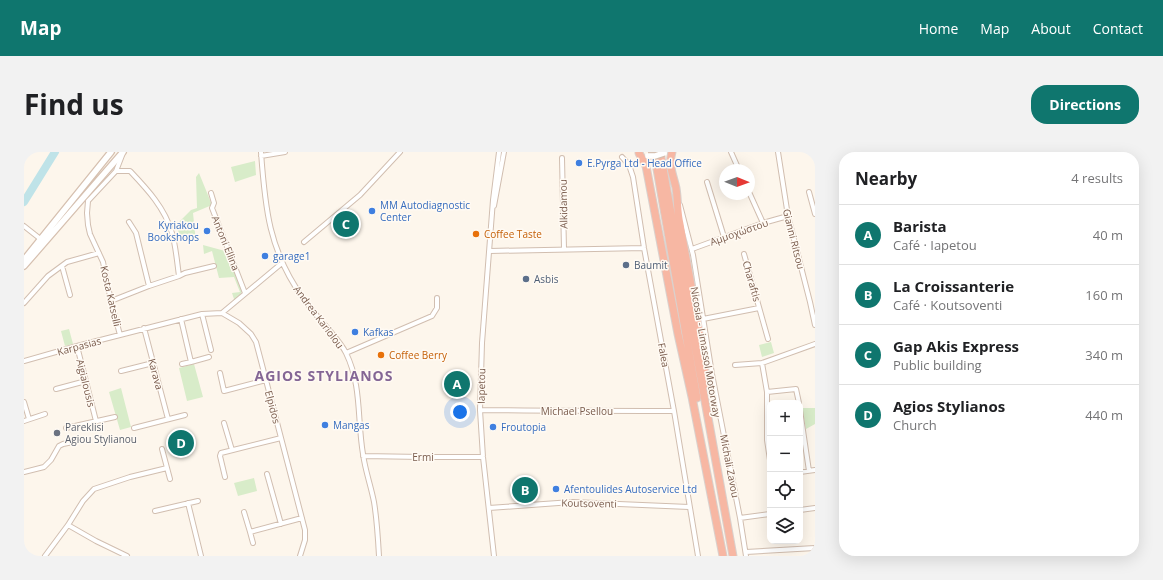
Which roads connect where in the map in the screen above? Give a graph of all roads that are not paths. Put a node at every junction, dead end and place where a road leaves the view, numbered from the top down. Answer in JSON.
{"nodes":[{"id":1,"x":111,"y":152,"type":"edge"},
{"id":2,"x":123,"y":152,"type":"edge"},
{"id":3,"x":285,"y":152,"type":"edge"},
{"id":4,"x":400,"y":152,"type":"edge"},
{"id":5,"x":499,"y":152,"type":"edge"},
{"id":6,"x":504,"y":152,"type":"edge"},
{"id":7,"x":639,"y":152,"type":"edge"},
{"id":8,"x":666,"y":152,"type":"edge"},
{"id":9,"x":731,"y":152,"type":"edge"},
{"id":10,"x":780,"y":153,"type":"edge"},
{"id":11,"x":261,"y":154,"type":"edge"},
{"id":12,"x":651,"y":154,"type":"edge"},
{"id":13,"x":622,"y":157,"type":"dead end"},
{"id":14,"x":562,"y":158,"type":"dead end"},
{"id":15,"x":736,"y":164,"type":"edge"},
{"id":16,"x":116,"y":171,"type":"junction"},
{"id":17,"x":707,"y":182,"type":"dead end"},
{"id":18,"x":676,"y":187,"type":"junction"},
{"id":19,"x":809,"y":192,"type":"dead end"},
{"id":20,"x":211,"y":193,"type":"dead end"},
{"id":21,"x":753,"y":200,"type":"edge"},
{"id":22,"x":815,"y":214,"type":"edge"},
{"id":23,"x":492,"y":216,"type":"junction"},
{"id":24,"x":788,"y":216,"type":"junction"},
{"id":25,"x":129,"y":222,"type":"dead end"},
{"id":26,"x":763,"y":223,"type":"junction"},
{"id":27,"x":24,"y":226,"type":"edge"},
{"id":28,"x":724,"y":237,"type":"junction"},
{"id":29,"x":43,"y":241,"type":"junction"},
{"id":30,"x":304,"y":242,"type":"dead end"},
{"id":31,"x":644,"y":248,"type":"junction"},
{"id":32,"x":564,"y":249,"type":"junction"},
{"id":33,"x":692,"y":249,"type":"junction"},
{"id":34,"x":490,"y":251,"type":"junction"},
{"id":35,"x":99,"y":254,"type":"junction"},
{"id":36,"x":744,"y":254,"type":"dead end"},
{"id":37,"x":24,"y":260,"type":"edge"},
{"id":38,"x":282,"y":263,"type":"junction"},
{"id":39,"x":24,"y":266,"type":"edge"},
{"id":40,"x":62,"y":266,"type":"junction"},
{"id":41,"x":214,"y":266,"type":"dead end"},
{"id":42,"x":180,"y":276,"type":"junction"},
{"id":43,"x":149,"y":286,"type":"junction"},
{"id":44,"x":245,"y":293,"type":"junction"},
{"id":45,"x":70,"y":295,"type":"dead end"},
{"id":46,"x":437,"y":298,"type":"dead end"},
{"id":47,"x":815,"y":300,"type":"edge"},
{"id":48,"x":111,"y":301,"type":"junction"},
{"id":49,"x":810,"y":302,"type":"junction"},
{"id":50,"x":24,"y":303,"type":"edge"},
{"id":51,"x":759,"y":308,"type":"junction"},
{"id":52,"x":222,"y":313,"type":"junction"},
{"id":53,"x":202,"y":314,"type":"junction"},
{"id":54,"x":181,"y":319,"type":"junction"},
{"id":55,"x":703,"y":319,"type":"junction"},
{"id":56,"x":815,"y":325,"type":"edge"},
{"id":57,"x":144,"y":328,"type":"junction"},
{"id":58,"x":120,"y":335,"type":"junction"},
{"id":59,"x":768,"y":339,"type":"dead end"},
{"id":60,"x":815,"y":344,"type":"edge"},
{"id":61,"x":76,"y":346,"type":"junction"},
{"id":62,"x":211,"y":350,"type":"dead end"},
{"id":63,"x":346,"y":353,"type":"junction"},
{"id":64,"x":209,"y":357,"type":"dead end"},
{"id":65,"x":24,"y":361,"type":"edge"},
{"id":66,"x":191,"y":362,"type":"junction"},
{"id":67,"x":153,"y":363,"type":"junction"},
{"id":68,"x":762,"y":363,"type":"junction"},
{"id":69,"x":182,"y":364,"type":"dead end"},
{"id":70,"x":735,"y":365,"type":"dead end"},
{"id":71,"x":120,"y":371,"type":"dead end"},
{"id":72,"x":220,"y":373,"type":"dead end"},
{"id":73,"x":266,"y":380,"type":"junction"},
{"id":74,"x":86,"y":381,"type":"junction"},
{"id":75,"x":56,"y":389,"type":"dead end"},
{"id":76,"x":767,"y":392,"type":"junction"},
{"id":77,"x":798,"y":400,"type":"edge"},
{"id":78,"x":24,"y":402,"type":"edge"},
{"id":79,"x":480,"y":410,"type":"junction"},
{"id":80,"x":674,"y":411,"type":"junction"},
{"id":81,"x":45,"y":414,"type":"dead end"},
{"id":82,"x":185,"y":415,"type":"dead end"},
{"id":83,"x":115,"y":417,"type":"dead end"},
{"id":84,"x":168,"y":419,"type":"junction"},
{"id":85,"x":26,"y":420,"type":"edge"},
{"id":86,"x":96,"y":421,"type":"junction"},
{"id":87,"x":224,"y":423,"type":"dead end"},
{"id":88,"x":66,"y":428,"type":"dead end"},
{"id":89,"x":134,"y":428,"type":"dead end"},
{"id":90,"x":803,"y":430,"type":"edge"},
{"id":91,"x":767,"y":436,"type":"edge"},
{"id":92,"x":712,"y":437,"type":"junction"},
{"id":93,"x":281,"y":438,"type":"junction"},
{"id":94,"x":73,"y":442,"type":"dead end"},
{"id":95,"x":162,"y":449,"type":"dead end"},
{"id":96,"x":232,"y":450,"type":"junction"},
{"id":97,"x":363,"y":456,"type":"junction"},
{"id":98,"x":483,"y":457,"type":"junction"},
{"id":99,"x":167,"y":468,"type":"junction"},
{"id":100,"x":815,"y":470,"type":"edge"},
{"id":101,"x":809,"y":471,"type":"junction"},
{"id":102,"x":24,"y":472,"type":"edge"},
{"id":103,"x":803,"y":472,"type":"edge"},
{"id":104,"x":267,"y":474,"type":"dead end"},
{"id":105,"x":225,"y":477,"type":"dead end"},
{"id":106,"x":170,"y":479,"type":"dead end"},
{"id":107,"x":198,"y":501,"type":"dead end"},
{"id":108,"x":188,"y":503,"type":"junction"},
{"id":109,"x":689,"y":507,"type":"junction"},
{"id":110,"x":489,"y":508,"type":"junction"},
{"id":111,"x":815,"y":508,"type":"edge"},
{"id":112,"x":803,"y":510,"type":"edge"},
{"id":113,"x":155,"y":511,"type":"dead end"},
{"id":114,"x":244,"y":512,"type":"dead end"},
{"id":115,"x":767,"y":514,"type":"edge"},
{"id":116,"x":302,"y":518,"type":"junction"},
{"id":117,"x":740,"y":518,"type":"junction"},
{"id":118,"x":281,"y":524,"type":"junction"},
{"id":119,"x":68,"y":525,"type":"junction"},
{"id":120,"x":250,"y":532,"type":"junction"},
{"id":121,"x":253,"y":544,"type":"dead end"},
{"id":122,"x":815,"y":548,"type":"edge"},
{"id":123,"x":746,"y":554,"type":"edge"},
{"id":124,"x":45,"y":556,"type":"edge"},
{"id":125,"x":126,"y":556,"type":"edge"},
{"id":126,"x":202,"y":556,"type":"edge"},
{"id":127,"x":300,"y":556,"type":"edge"},
{"id":128,"x":379,"y":556,"type":"edge"},
{"id":129,"x":494,"y":556,"type":"edge"},
{"id":130,"x":698,"y":556,"type":"edge"},
{"id":131,"x":724,"y":556,"type":"edge"},
{"id":132,"x":733,"y":556,"type":"edge"}],
"edges":[{"from":1,"to":29,"type":"main road"},
{"from":2,"to":16,"type":"street","name":"Kosta Katselli"},
{"from":2,"to":29,"type":"main road"},
{"from":3,"to":11,"type":"street"},
{"from":4,"to":30,"type":"street"},
{"from":5,"to":23,"type":"street","name":"Iapetou"},
{"from":6,"to":23,"type":"street","name":"Iapetou"},
{"from":7,"to":12,"type":"main road"},
{"from":7,"to":131,"type":"highway"},
{"from":8,"to":12,"type":"main road","bridge":true},
{"from":8,"to":18,"type":"highway"},
{"from":8,"to":92,"type":"highway","name":"Nicosia - Limassol Motorway"},
{"from":9,"to":15,"type":"street"},
{"from":10,"to":24,"type":"street","name":"Gianni Ritsou"},
{"from":11,"to":38,"type":"street","name":"Andrea Kariolou"},
{"from":12,"to":131,"type":"highway","name":"Nicosia - Limassol Motorway"},
{"from":13,"to":31,"type":"street","name":"Falea"},
{"from":14,"to":32,"type":"street","name":"Alkidamou"},
{"from":16,"to":35,"type":"street","name":"Kosta Katselli"},
{"from":16,"to":42,"type":"street"},
{"from":17,"to":28,"type":"street"},
{"from":18,"to":33,"type":"street","name":"Michali Zavou"},
{"from":18,"to":92,"type":"highway"},
{"from":19,"to":22,"type":"street"},
{"from":20,"to":44,"type":"street","name":"Antoni Ellina"},
{"from":21,"to":26,"type":"street"},
{"from":23,"to":34,"type":"street","name":"Iapetou"},
{"from":24,"to":26,"type":"street","name":"Αμμοχώστου"},
{"from":24,"to":49,"type":"street","name":"Gianni Ritsou"},
{"from":25,"to":43,"type":"street"},
{"from":26,"to":28,"type":"street","name":"Αμμοχώστου"},
{"from":27,"to":29,"type":"street"},
{"from":28,"to":33,"type":"street","name":"Αμμοχώστου"},
{"from":29,"to":37,"type":"main road"},
{"from":29,"to":39,"type":"main road"},
{"from":31,"to":32,"type":"street"},
{"from":31,"to":80,"type":"street","name":"Falea"},
{"from":32,"to":34,"type":"street"},
{"from":33,"to":55,"type":"street","name":"Michali Zavou"},
{"from":34,"to":79,"type":"street","name":"Iapetou"},
{"from":35,"to":40,"type":"street"},
{"from":35,"to":48,"type":"street","name":"Kosta Katselli"},
{"from":36,"to":51,"type":"street","name":"Charaftis"},
{"from":38,"to":44,"type":"street"},
{"from":38,"to":63,"type":"street","name":"Andrea Kariolou"},
{"from":40,"to":45,"type":"street"},
{"from":40,"to":50,"type":"street"},
{"from":41,"to":42,"type":"street"},
{"from":42,"to":43,"type":"street"},
{"from":43,"to":48,"type":"street"},
{"from":44,"to":52,"type":"street"},
{"from":46,"to":63,"type":"street"},
{"from":47,"to":49,"type":"street"},
{"from":48,"to":58,"type":"street","name":"Kosta Katselli"},
{"from":49,"to":56,"type":"street","name":"Gianni Ritsou"},
{"from":51,"to":55,"type":"street","name":"Charaftis"},
{"from":51,"to":59,"type":"street","name":"Charaftis"},
{"from":52,"to":53,"type":"street"},
{"from":52,"to":73,"type":"street","name":"Elpidos"},
{"from":53,"to":54,"type":"street"},
{"from":53,"to":62,"type":"street"},
{"from":54,"to":57,"type":"street","name":"Karpasias"},
{"from":54,"to":66,"type":"street"},
{"from":55,"to":117,"type":"street","name":"Michali Zavou"},
{"from":57,"to":58,"type":"street","name":"Karpasias"},
{"from":57,"to":67,"type":"street","name":"Karava"},
{"from":58,"to":61,"type":"street","name":"Karpasias"},
{"from":60,"to":68,"type":"street"},
{"from":61,"to":65,"type":"street","name":"Karpasias"},
{"from":61,"to":74,"type":"street","name":"Aigialousis"},
{"from":63,"to":97,"type":"street","name":"Andrea Kariolou"},
{"from":64,"to":66,"type":"street"},
{"from":66,"to":69,"type":"street"},
{"from":67,"to":71,"type":"street"},
{"from":67,"to":84,"type":"street","name":"Karava"},
{"from":68,"to":70,"type":"street"},
{"from":68,"to":76,"type":"street"},
{"from":72,"to":73,"type":"street"},
{"from":73,"to":93,"type":"street","name":"Elpidos"},
{"from":74,"to":75,"type":"street"},
{"from":74,"to":86,"type":"street","name":"Aigialousis"},
{"from":76,"to":77,"type":"street"},
{"from":76,"to":91,"type":"street"},
{"from":78,"to":85,"type":"street"},
{"from":79,"to":80,"type":"street","name":"Michael Psellou"},
{"from":79,"to":98,"type":"street","name":"Iapetou"},
{"from":80,"to":109,"type":"street","name":"Falea"},
{"from":81,"to":85,"type":"street"},
{"from":82,"to":84,"type":"street"},
{"from":83,"to":86,"type":"street"},
{"from":84,"to":89,"type":"street"},
{"from":86,"to":88,"type":"street"},
{"from":87,"to":96,"type":"street"},
{"from":90,"to":101,"type":"street"},
{"from":92,"to":132,"type":"highway","name":"Nicosia - Limassol Motorway"},
{"from":93,"to":96,"type":"street"},
{"from":93,"to":116,"type":"street","name":"Elpidos"},
{"from":94,"to":102,"type":"street"},
{"from":95,"to":99,"type":"street"},
{"from":96,"to":105,"type":"street"},
{"from":97,"to":98,"type":"street","name":"Ermi"},
{"from":97,"to":128,"type":"street","name":"Andrea Kariolou"},
{"from":98,"to":110,"type":"street","name":"Iapetou"},
{"from":99,"to":106,"type":"street"},
{"from":99,"to":119,"type":"street"},
{"from":100,"to":101,"type":"street"},
{"from":101,"to":103,"type":"street"},
{"from":104,"to":118,"type":"street"},
{"from":107,"to":108,"type":"street"},
{"from":108,"to":113,"type":"street"},
{"from":108,"to":126,"type":"street"},
{"from":109,"to":110,"type":"street","name":"Koutsoventi"},
{"from":109,"to":130,"type":"street","name":"Falea"},
{"from":110,"to":129,"type":"street","name":"Iapetou"},
{"from":111,"to":112,"type":"street"},
{"from":114,"to":120,"type":"street"},
{"from":115,"to":117,"type":"street"},
{"from":116,"to":118,"type":"street"},
{"from":116,"to":127,"type":"street","name":"Elpidos"},
{"from":117,"to":123,"type":"street","name":"Michali Zavou"},
{"from":118,"to":120,"type":"street"},
{"from":119,"to":124,"type":"street"},
{"from":119,"to":125,"type":"street"},
{"from":120,"to":121,"type":"street"},
{"from":122,"to":123,"type":"street"}]}
